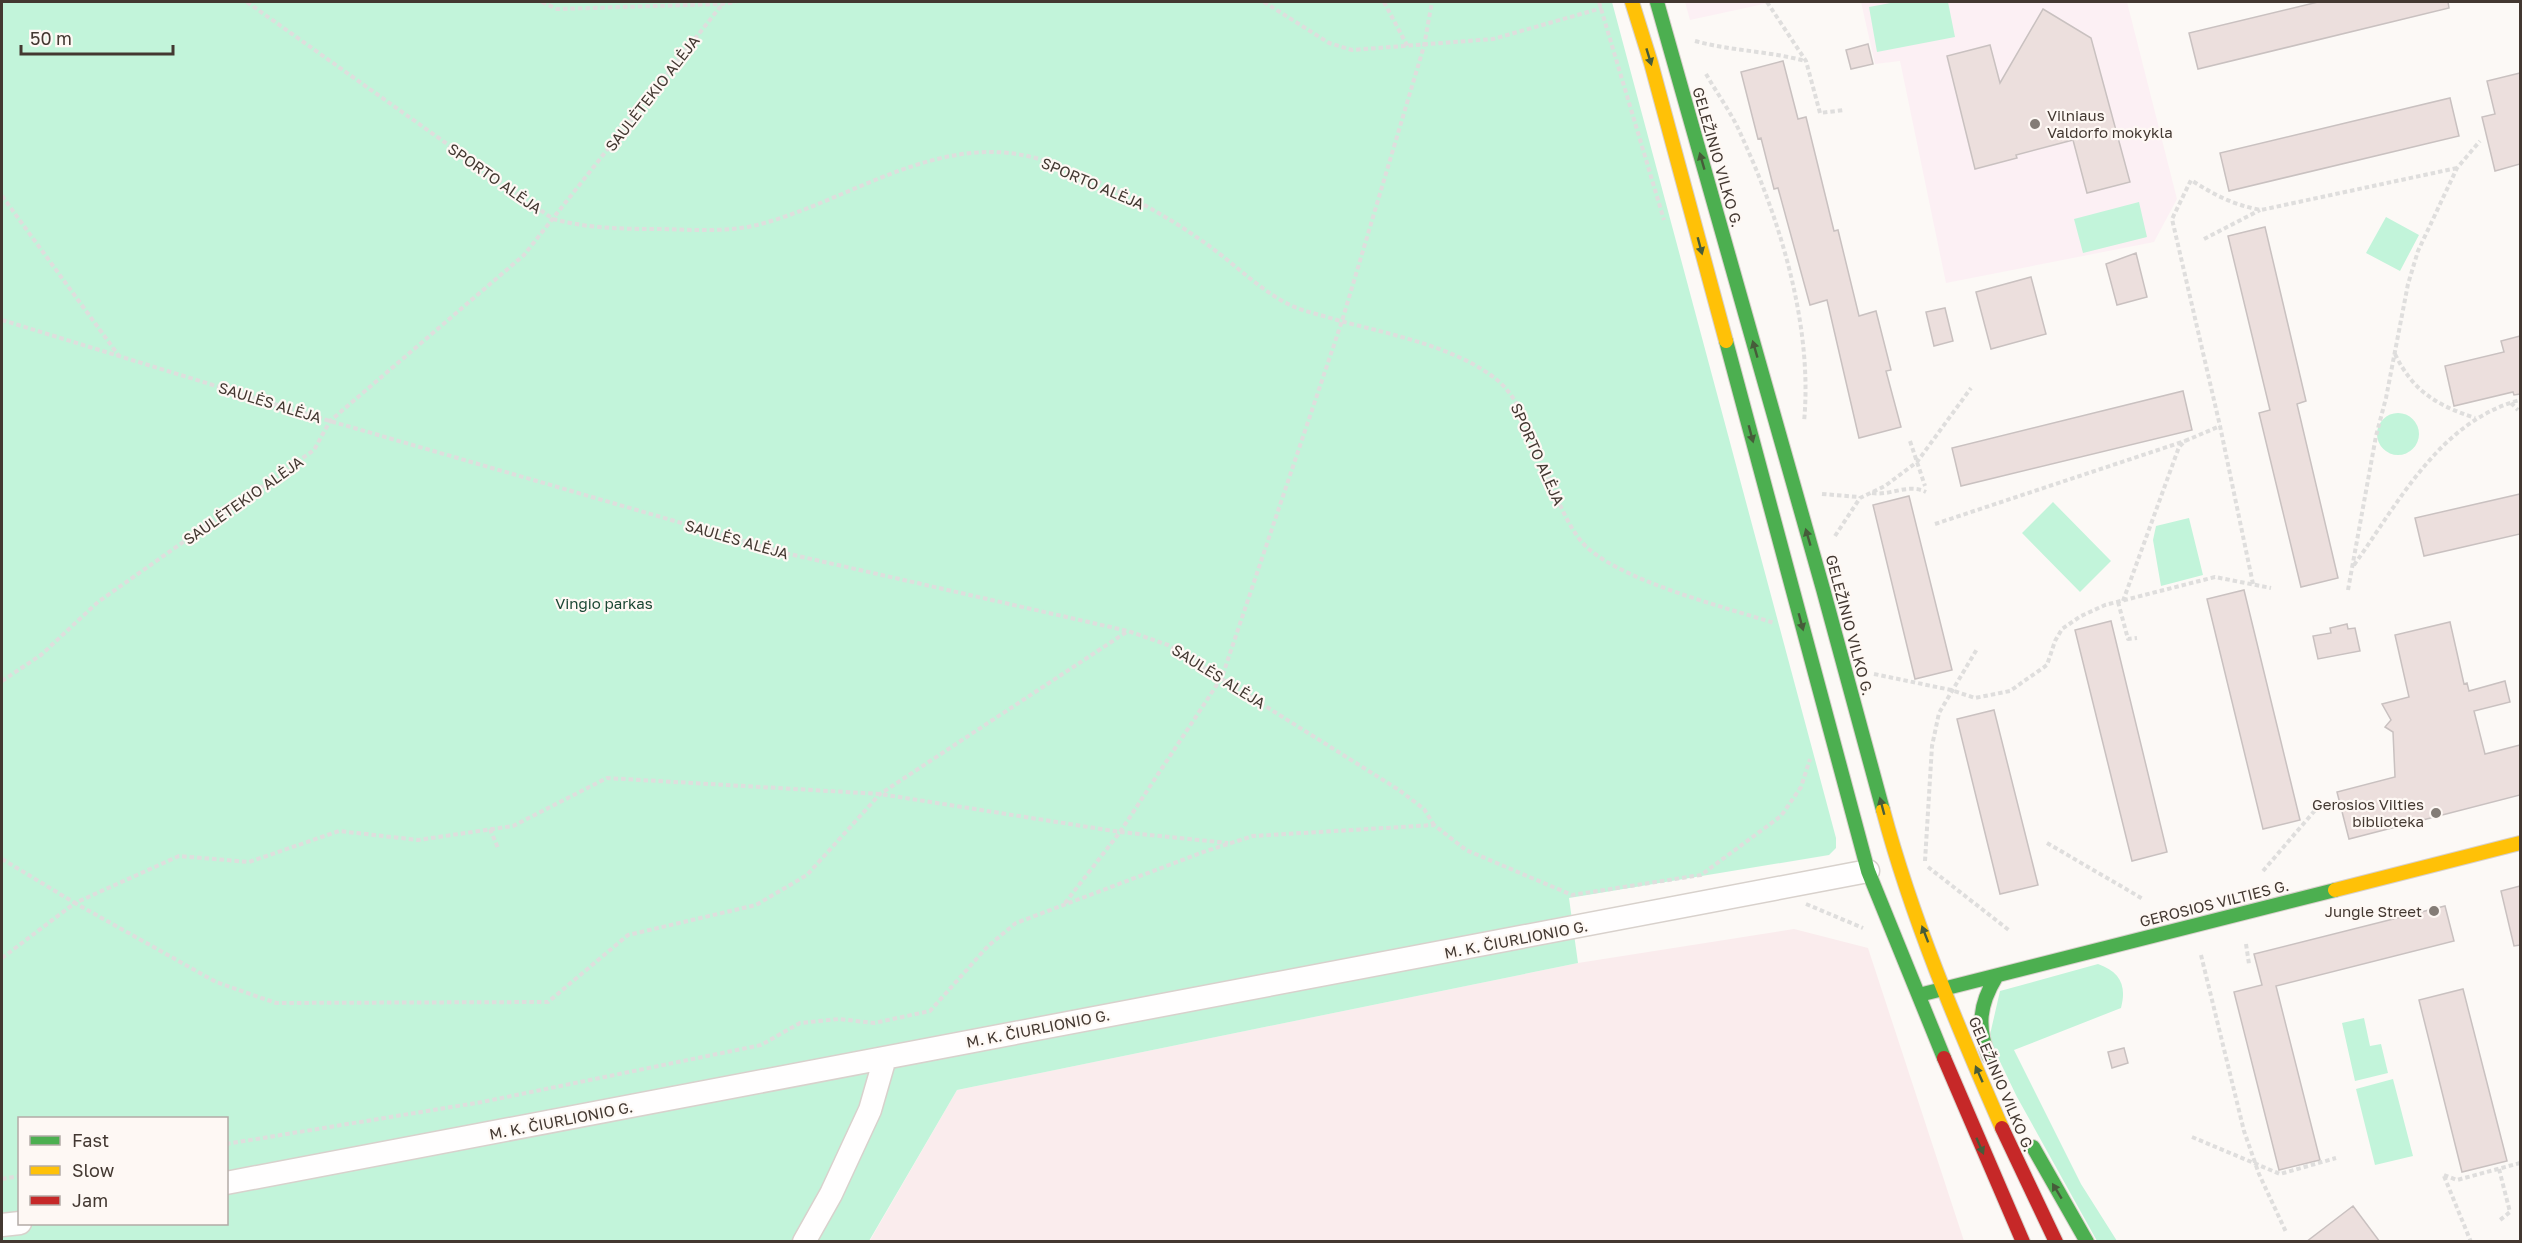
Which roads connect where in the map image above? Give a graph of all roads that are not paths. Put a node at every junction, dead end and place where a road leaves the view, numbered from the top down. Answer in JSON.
{"nodes":[{"id":1,"x":1632,"y":2,"type":"edge"},
{"id":2,"x":1657,"y":2,"type":"edge"},
{"id":3,"x":2520,"y":843,"type":"edge"},
{"id":4,"x":1859,"y":873,"type":"junction"},
{"id":5,"x":1996,"y":977,"type":"junction"},
{"id":6,"x":1946,"y":989,"type":"junction"},
{"id":7,"x":1917,"y":996,"type":"junction"},
{"id":8,"x":885,"y":1058,"type":"junction"},
{"id":9,"x":2028,"y":1137,"type":"dead end"},
{"id":10,"x":2021,"y":1170,"type":"junction"},
{"id":11,"x":228,"y":1183,"type":"edge"},
{"id":12,"x":18,"y":1223,"type":"edge"},
{"id":13,"x":2,"y":1225,"type":"edge"},
{"id":14,"x":804,"y":1242,"type":"edge"},
{"id":15,"x":2023,"y":1242,"type":"edge"},
{"id":16,"x":2056,"y":1242,"type":"edge"},
{"id":17,"x":2087,"y":1242,"type":"edge"}],
"edges":[{"from":1,"to":4,"type":"main road","one_way":true},
{"from":6,"to":2,"type":"main road","name":"GELEŽINIO VILKO G.","one_way":true},
{"from":3,"to":5,"type":"main road","name":"GEROSIOS VILTIES G."},
{"from":4,"to":7,"type":"main road"},
{"from":4,"to":8,"type":"street","name":"M. K. ČIURLIONIO G."},
{"from":5,"to":6,"type":"main road","name":"GEROSIOS VILTIES G."},
{"from":5,"to":10,"type":"main road"},
{"from":6,"to":7,"type":"main road","name":"GEROSIOS VILTIES G."},
{"from":10,"to":6,"type":"main road","name":"GELEŽINIO VILKO G.","one_way":true},
{"from":7,"to":15,"type":"main road","one_way":true},
{"from":8,"to":11,"type":"street","name":"M. K. ČIURLIONIO G."},
{"from":8,"to":14,"type":"street"},
{"from":17,"to":9,"type":"main road","one_way":true},
{"from":10,"to":16,"type":"main road","name":"GELEŽINIO VILKO G."},
{"from":12,"to":13,"type":"street"}]}
